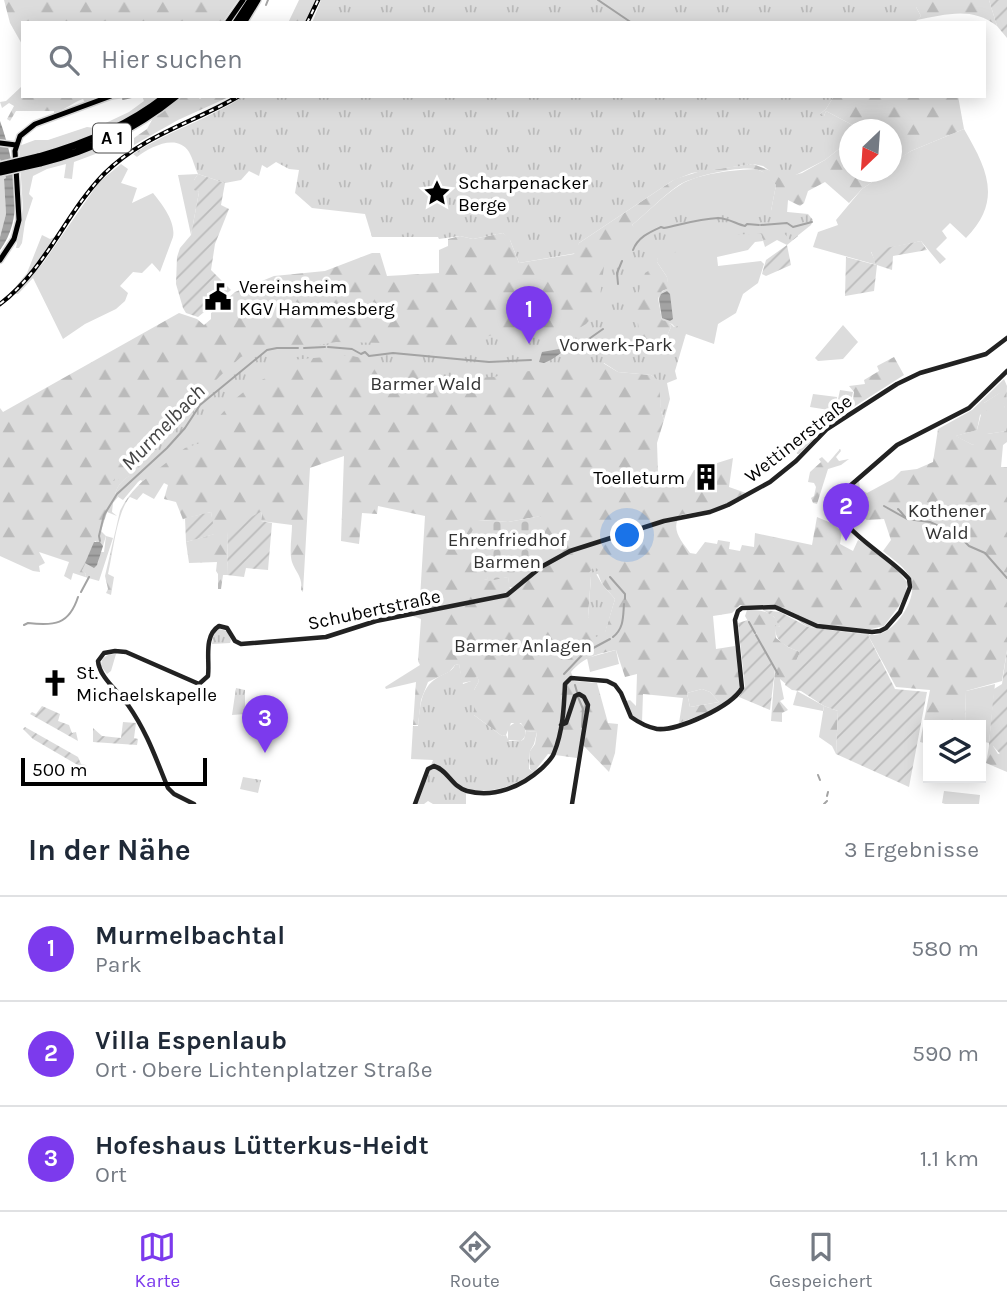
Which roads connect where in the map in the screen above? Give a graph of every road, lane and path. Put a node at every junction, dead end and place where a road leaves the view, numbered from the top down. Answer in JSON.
{"nodes":[{"id":1,"x":243,"y":0,"type":"edge"},
{"id":2,"x":251,"y":0,"type":"edge"},
{"id":3,"x":257,"y":0,"type":"edge"},
{"id":4,"x":228,"y":21,"type":"edge"},
{"id":5,"x":237,"y":21,"type":"edge"},
{"id":6,"x":244,"y":21,"type":"edge"},
{"id":7,"x":106,"y":98,"type":"edge"},
{"id":8,"x":163,"y":98,"type":"edge"},
{"id":9,"x":173,"y":98,"type":"edge"},
{"id":10,"x":0,"y":144,"type":"edge"},
{"id":11,"x":16,"y":145,"type":"junction"},
{"id":12,"x":39,"y":160,"type":"junction"},
{"id":13,"x":0,"y":166,"type":"edge"},
{"id":14,"x":0,"y":172,"type":"edge"},
{"id":15,"x":0,"y":260,"type":"edge"},
{"id":16,"x":1007,"y":338,"type":"edge"},
{"id":17,"x":1007,"y":371,"type":"edge"},
{"id":18,"x":507,"y":595,"type":"joint"},
{"id":19,"x":561,"y":724,"type":"junction"},
{"id":20,"x":194,"y":804,"type":"edge"},
{"id":21,"x":415,"y":804,"type":"edge"},
{"id":22,"x":572,"y":804,"type":"edge"}],
"edges":[{"from":1,"to":4,"type":"main road"},
{"from":2,"to":5,"type":"highway"},
{"from":3,"to":6,"type":"highway"},
{"from":7,"to":11,"type":"main road"},
{"from":8,"to":12,"type":"highway","number":"A 1"},
{"from":9,"to":12,"type":"highway","number":"A 1"},
{"from":10,"to":11,"type":"main road"},
{"from":11,"to":15,"type":"main road"},
{"from":12,"to":13,"type":"highway","number":"A 1","bridge":true},
{"from":12,"to":14,"type":"highway","number":"A 1","bridge":true},
{"from":16,"to":18,"type":"street","name":"Wettinerstraße"},
{"from":17,"to":19,"type":"street"},
{"from":18,"to":20,"type":"street","name":"Schubertstraße"},
{"from":19,"to":21,"type":"street"},
{"from":19,"to":22,"type":"street"}]}
